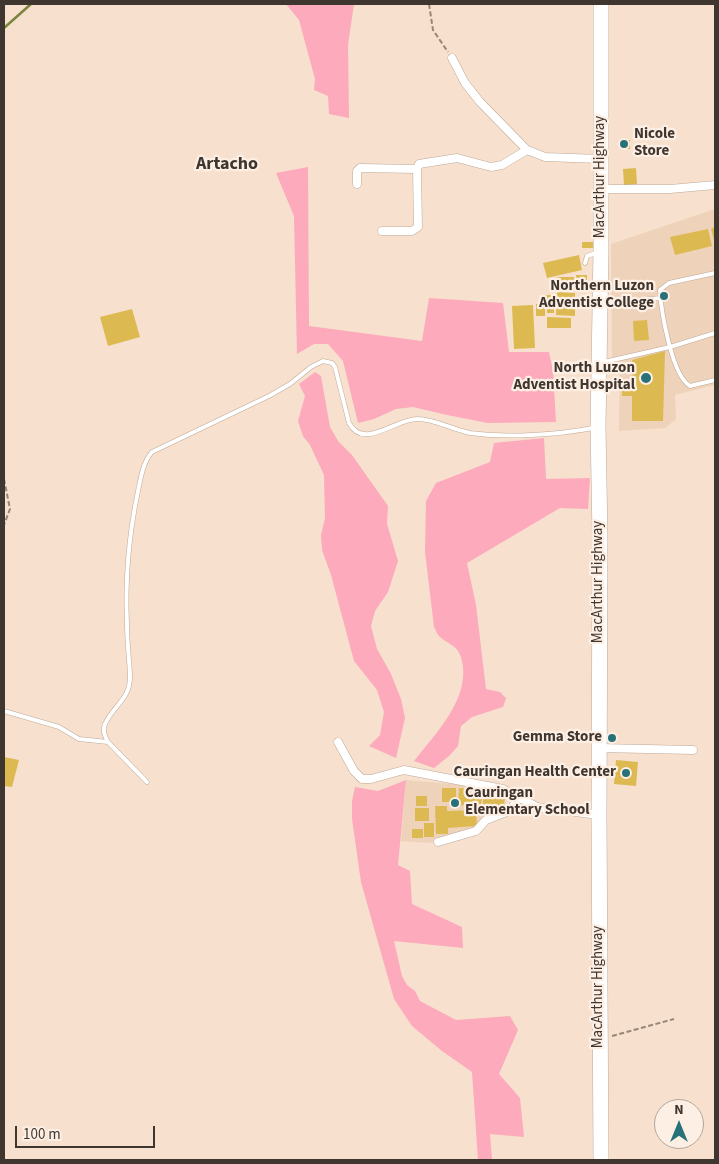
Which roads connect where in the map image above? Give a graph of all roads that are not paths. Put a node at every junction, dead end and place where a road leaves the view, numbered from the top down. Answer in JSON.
{"nodes":[{"id":1,"x":601,"y":4,"type":"edge"},
{"id":2,"x":452,"y":58,"type":"road end"},
{"id":3,"x":527,"y":150,"type":"junction"},
{"id":4,"x":600,"y":158,"type":"junction"},
{"id":5,"x":417,"y":169,"type":"junction"},
{"id":6,"x":357,"y":184,"type":"dead end"},
{"id":7,"x":715,"y":185,"type":"edge"},
{"id":8,"x":600,"y":189,"type":"junction"},
{"id":9,"x":382,"y":231,"type":"dead end"},
{"id":10,"x":601,"y":251,"type":"junction"},
{"id":11,"x":585,"y":263,"type":"dead end"},
{"id":12,"x":715,"y":273,"type":"edge"},
{"id":13,"x":661,"y":298,"type":"junction"},
{"id":14,"x":600,"y":304,"type":"junction"},
{"id":15,"x":715,"y":333,"type":"edge"},
{"id":16,"x":670,"y":346,"type":"junction"},
{"id":17,"x":599,"y":362,"type":"junction"},
{"id":18,"x":715,"y":380,"type":"edge"},
{"id":19,"x":598,"y":427,"type":"junction"},
{"id":20,"x":4,"y":711,"type":"edge"},
{"id":21,"x":108,"y":742,"type":"junction"},
{"id":22,"x":338,"y":742,"type":"dead end"},
{"id":23,"x":599,"y":748,"type":"junction"},
{"id":24,"x":693,"y":750,"type":"dead end"},
{"id":25,"x":147,"y":782,"type":"dead end"},
{"id":26,"x":520,"y":797,"type":"junction"},
{"id":27,"x":598,"y":815,"type":"junction"},
{"id":28,"x":438,"y":842,"type":"dead end"},
{"id":29,"x":601,"y":1160,"type":"edge"}],
"edges":[{"from":1,"to":4,"type":"highway","name":"MacArthur Highway"},
{"from":2,"to":3,"type":"street"},
{"from":3,"to":4,"type":"street"},
{"from":3,"to":5,"type":"street"},
{"from":4,"to":8,"type":"highway","name":"MacArthur Highway"},
{"from":5,"to":6,"type":"street"},
{"from":5,"to":9,"type":"street"},
{"from":7,"to":8,"type":"street"},
{"from":8,"to":10,"type":"highway","name":"MacArthur Highway"},
{"from":10,"to":11,"type":"lane"},
{"from":10,"to":14,"type":"highway","name":"MacArthur Highway"},
{"from":12,"to":13,"type":"lane"},
{"from":13,"to":14,"type":"lane"},
{"from":13,"to":16,"type":"lane"},
{"from":14,"to":17,"type":"highway","name":"MacArthur Highway"},
{"from":15,"to":16,"type":"lane"},
{"from":16,"to":17,"type":"lane"},
{"from":16,"to":18,"type":"lane"},
{"from":17,"to":19,"type":"highway","name":"MacArthur Highway"},
{"from":19,"to":21,"type":"lane"},
{"from":19,"to":23,"type":"highway","name":"MacArthur Highway"},
{"from":20,"to":21,"type":"lane"},
{"from":21,"to":25,"type":"lane"},
{"from":22,"to":26,"type":"street"},
{"from":23,"to":24,"type":"street"},
{"from":23,"to":27,"type":"highway","name":"MacArthur Highway"},
{"from":26,"to":27,"type":"street"},
{"from":26,"to":28,"type":"street"},
{"from":27,"to":29,"type":"highway","name":"MacArthur Highway"}]}
